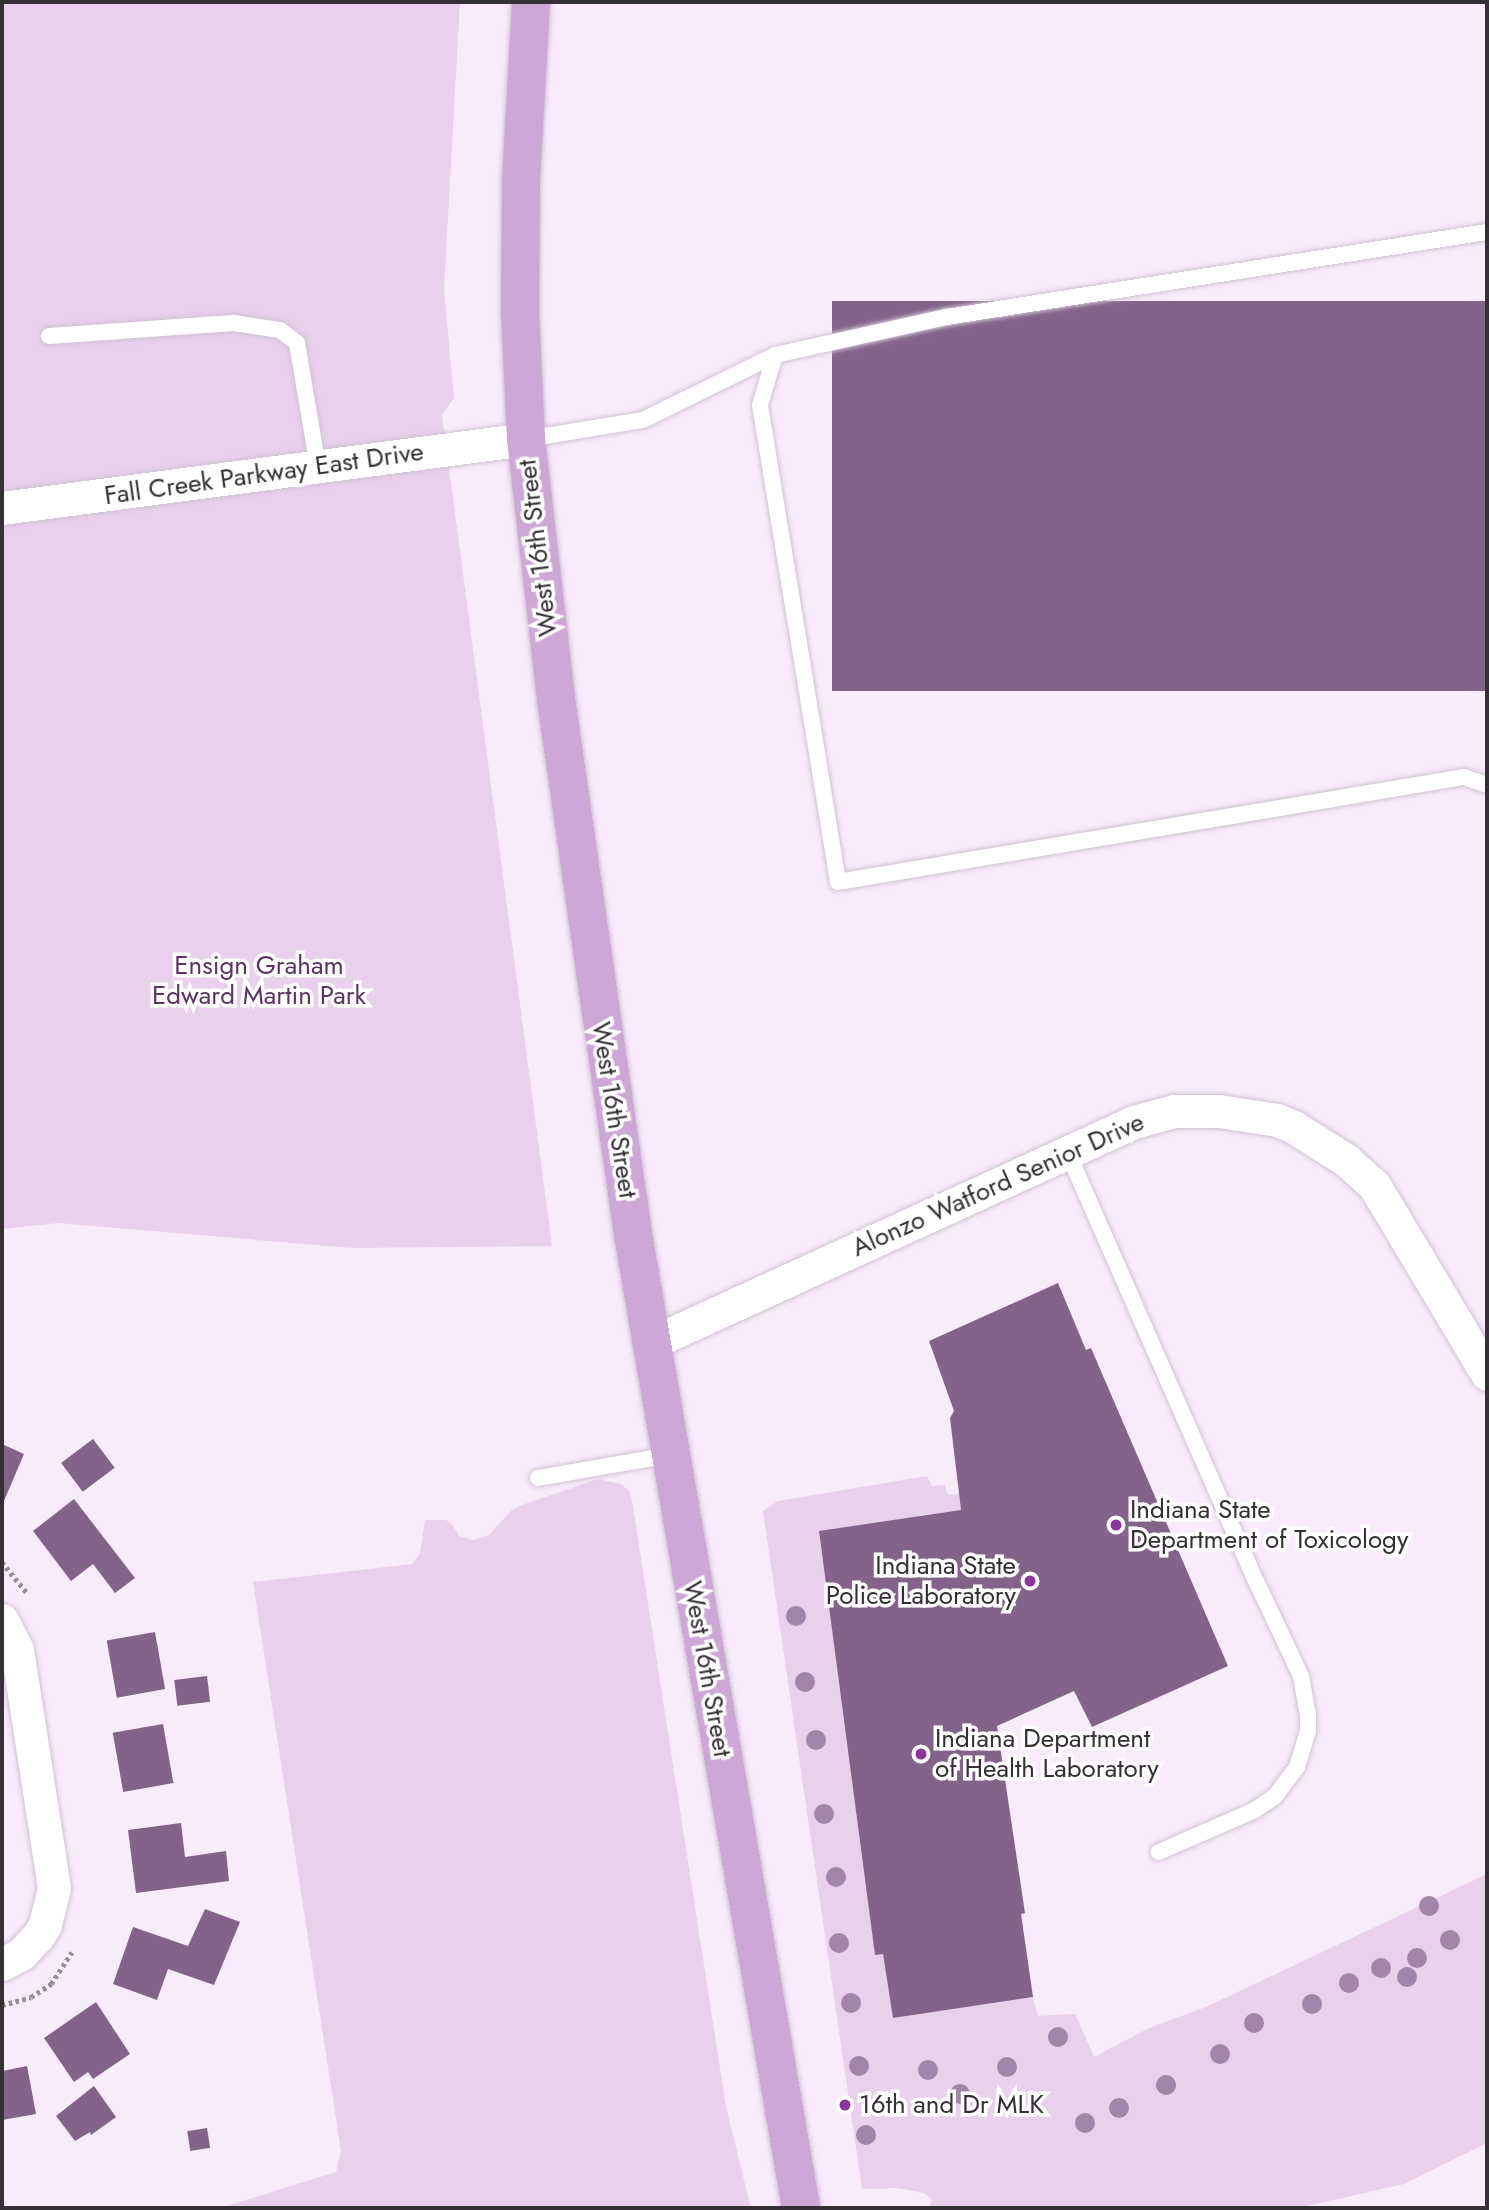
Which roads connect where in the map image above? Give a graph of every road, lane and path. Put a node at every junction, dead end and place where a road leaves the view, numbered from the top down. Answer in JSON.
{"nodes":[{"id":1,"x":531,"y":2,"type":"edge"},
{"id":2,"x":1487,"y":232,"type":"edge"},
{"id":3,"x":49,"y":336,"type":"dead end"},
{"id":4,"x":775,"y":355,"type":"junction"},
{"id":5,"x":526,"y":439,"type":"junction"},
{"id":6,"x":318,"y":467,"type":"junction"},
{"id":7,"x":2,"y":508,"type":"edge"},
{"id":8,"x":1487,"y":785,"type":"edge"},
{"id":9,"x":1068,"y":1153,"type":"junction"},
{"id":10,"x":651,"y":1343,"type":"junction"},
{"id":11,"x":1487,"y":1374,"type":"edge"},
{"id":12,"x":670,"y":1455,"type":"junction"},
{"id":13,"x":538,"y":1478,"type":"dead end"},
{"id":14,"x":2,"y":1620,"type":"edge"},
{"id":15,"x":1159,"y":1853,"type":"dead end"},
{"id":16,"x":2,"y":1964,"type":"edge"},
{"id":17,"x":802,"y":2208,"type":"edge"}],
"edges":[{"from":1,"to":5,"type":"main road","name":"West 16th Street"},
{"from":2,"to":4,"type":"lane"},
{"from":3,"to":6,"type":"lane"},
{"from":4,"to":5,"type":"lane"},
{"from":4,"to":8,"type":"lane"},
{"from":5,"to":6,"type":"street","name":"Fall Creek Parkway East Drive"},
{"from":5,"to":10,"type":"main road","name":"West 16th Street"},
{"from":6,"to":7,"type":"street","name":"Fall Creek Parkway East Drive"},
{"from":9,"to":10,"type":"street","name":"Alonzo Watford Senior Drive"},
{"from":9,"to":11,"type":"street","name":"Alonzo Watford Senior Drive"},
{"from":9,"to":15,"type":"lane"},
{"from":10,"to":12,"type":"main road","name":"West 16th Street"},
{"from":12,"to":13,"type":"lane"},
{"from":12,"to":17,"type":"main road","name":"West 16th Street"},
{"from":14,"to":16,"type":"street"}]}
